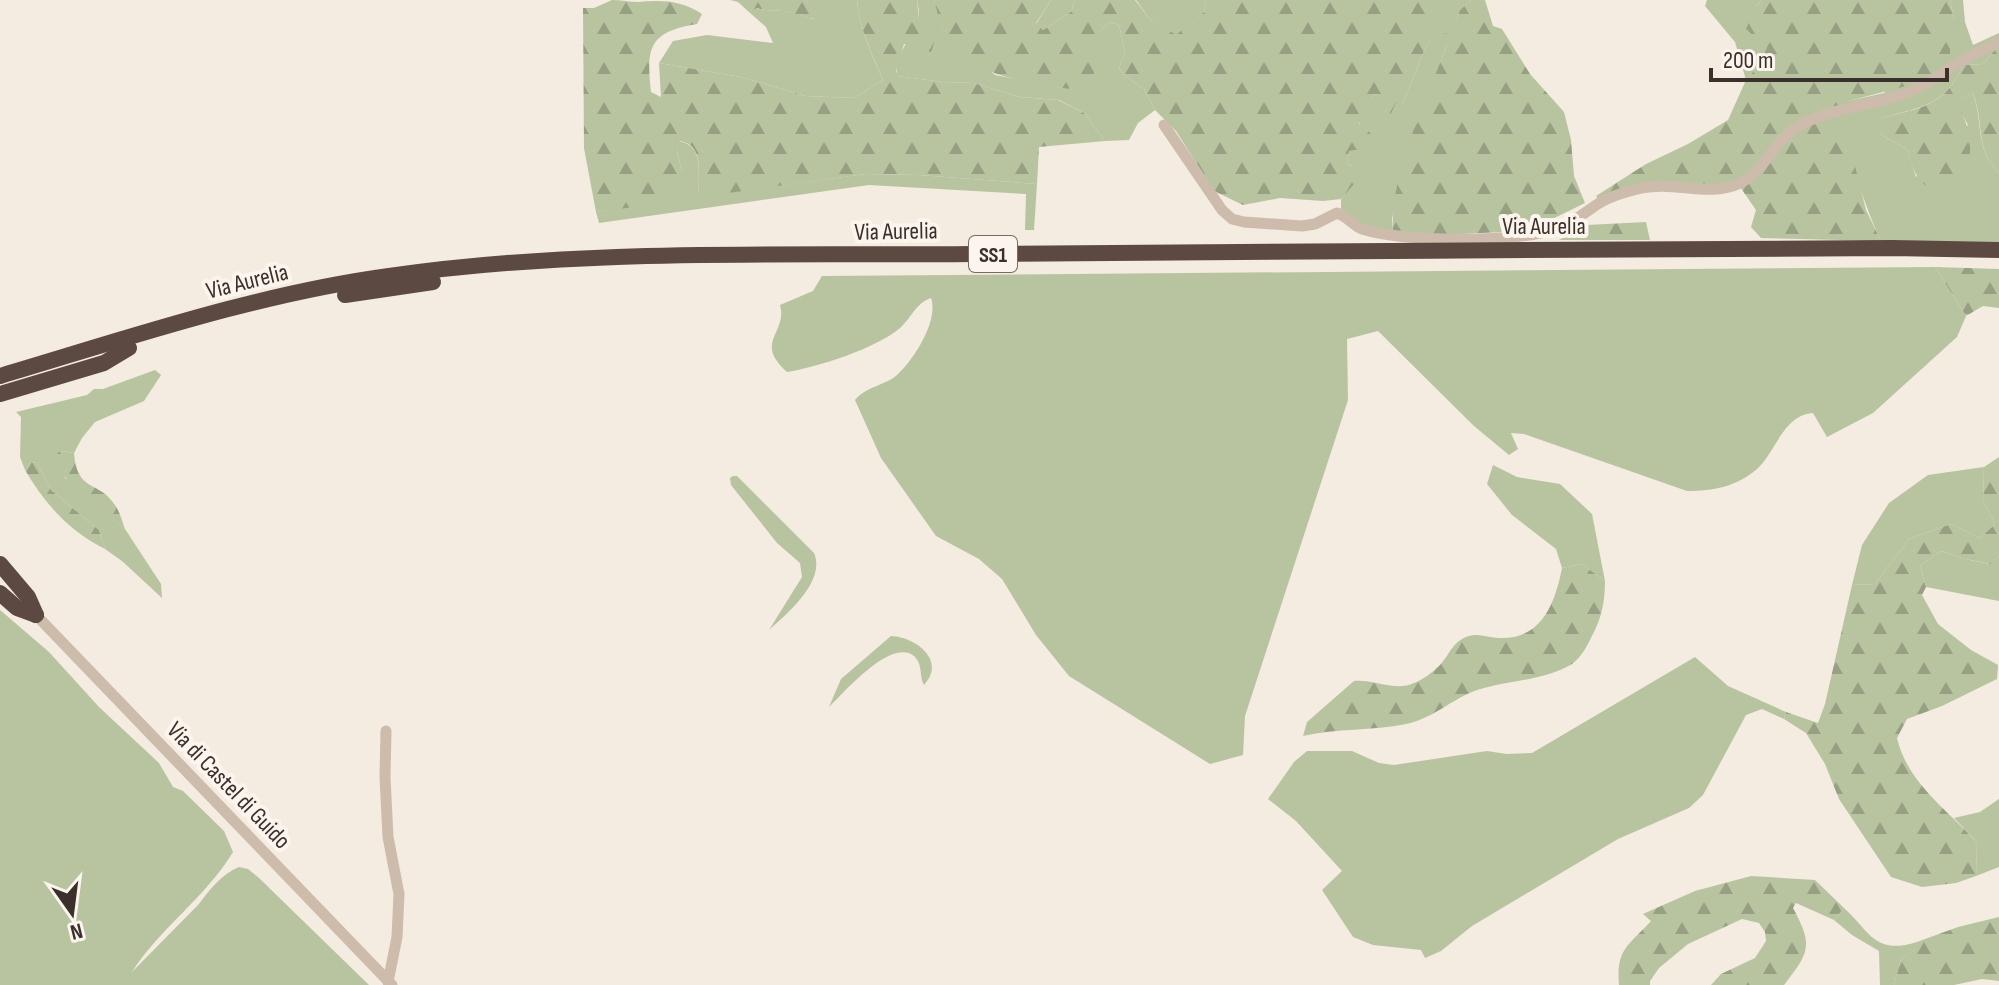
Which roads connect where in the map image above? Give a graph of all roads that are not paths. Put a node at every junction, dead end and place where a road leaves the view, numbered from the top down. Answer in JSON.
{"nodes":[{"id":1,"x":1999,"y":42,"type":"edge"},
{"id":2,"x":1164,"y":125,"type":"dead end"},
{"id":3,"x":1999,"y":250,"type":"edge"},
{"id":4,"x":1999,"y":261,"type":"edge"},
{"id":5,"x":93,"y":348,"type":"junction"},
{"id":6,"x":129,"y":348,"type":"junction"},
{"id":7,"x":0,"y":369,"type":"edge"},
{"id":8,"x":0,"y":376,"type":"edge"},
{"id":9,"x":0,"y":387,"type":"edge"},
{"id":10,"x":0,"y":394,"type":"edge"},
{"id":11,"x":0,"y":564,"type":"edge"},
{"id":12,"x":0,"y":579,"type":"edge"},
{"id":13,"x":0,"y":593,"type":"edge"},
{"id":14,"x":36,"y":615,"type":"junction"},
{"id":15,"x":386,"y":731,"type":"dead end"},
{"id":16,"x":390,"y":983,"type":"edge"}],
"edges":[{"from":1,"to":2,"type":"street"},
{"from":3,"to":5,"type":"highway","name":"Via Aurelia","number":"SS1"},
{"from":4,"to":6,"type":"highway","name":"Via Aurelia","number":"SS1"},
{"from":5,"to":7,"type":"highway"},
{"from":5,"to":8,"type":"highway","name":"Via Aurelia","number":"SS1"},
{"from":6,"to":9,"type":"highway","name":"Via Aurelia","number":"SS1"},
{"from":6,"to":10,"type":"highway"},
{"from":11,"to":14,"type":"highway"},
{"from":12,"to":14,"type":"highway"},
{"from":13,"to":14,"type":"highway"},
{"from":14,"to":16,"type":"street","name":"Via di Castel di Guido"},
{"from":15,"to":16,"type":"street"}]}
